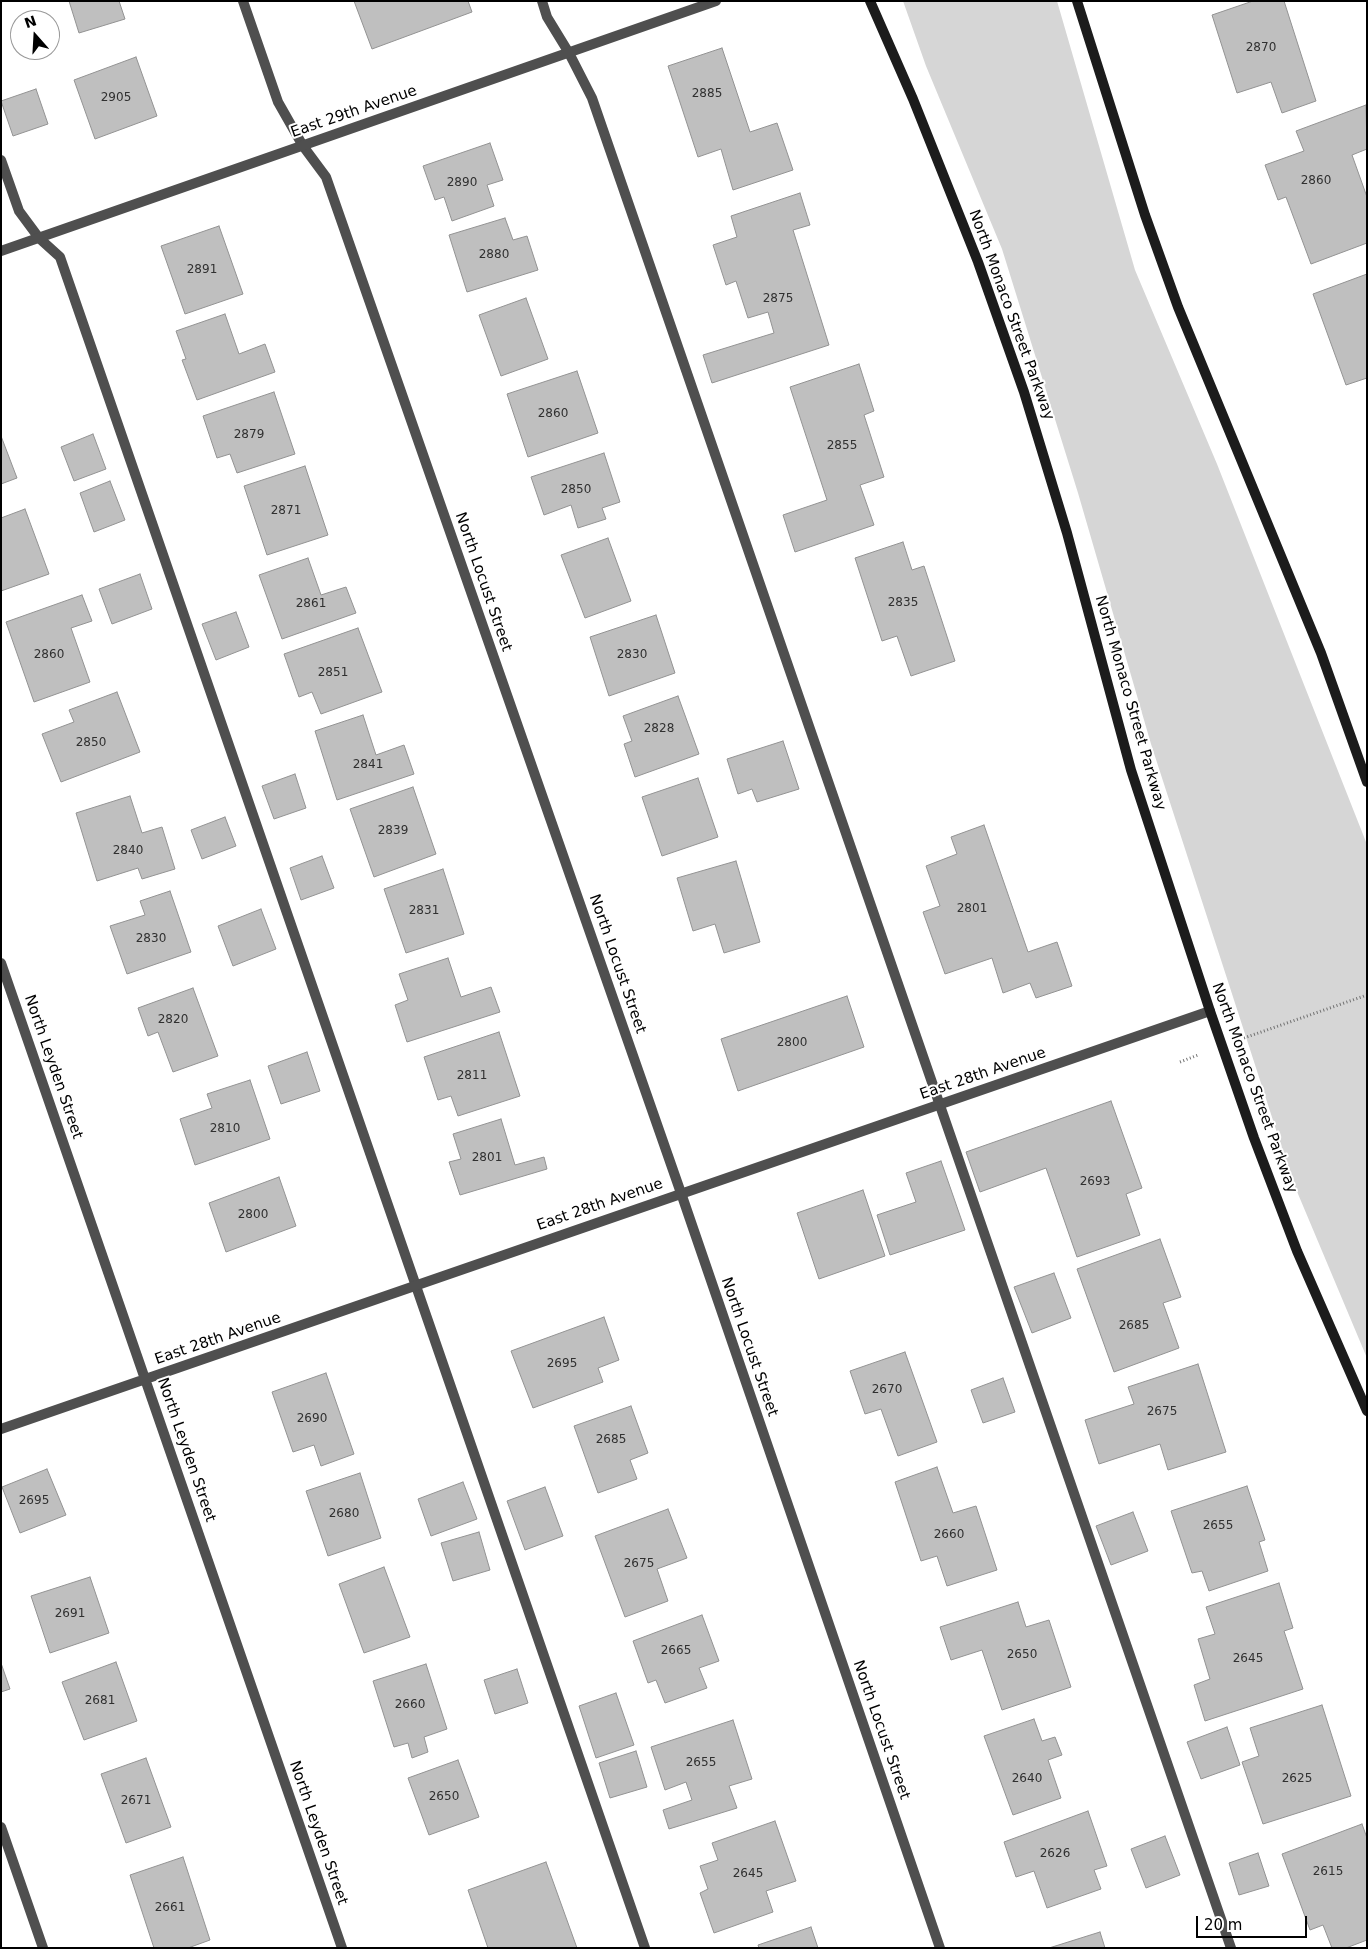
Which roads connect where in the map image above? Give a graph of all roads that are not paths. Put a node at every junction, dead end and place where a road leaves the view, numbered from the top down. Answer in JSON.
{"nodes":[{"id":1,"x":243,"y":1,"type":"edge"},
{"id":2,"x":542,"y":1,"type":"edge"},
{"id":3,"x":716,"y":1,"type":"edge"},
{"id":4,"x":870,"y":1,"type":"edge"},
{"id":5,"x":1077,"y":1,"type":"edge"},
{"id":6,"x":569,"y":53,"type":"junction"},
{"id":7,"x":303,"y":146,"type":"junction"},
{"id":8,"x":1,"y":160,"type":"edge"},
{"id":9,"x":39,"y":238,"type":"junction"},
{"id":10,"x":1,"y":251,"type":"edge"},
{"id":11,"x":1367,"y":782,"type":"edge"},
{"id":12,"x":1,"y":962,"type":"edge"},
{"id":13,"x":1210,"y":1011,"type":"junction"},
{"id":14,"x":938,"y":1106,"type":"junction"},
{"id":15,"x":681,"y":1193,"type":"junction"},
{"id":16,"x":416,"y":1286,"type":"junction"},
{"id":17,"x":146,"y":1380,"type":"junction"},
{"id":18,"x":1367,"y":1412,"type":"edge"},
{"id":19,"x":1,"y":1429,"type":"edge"},
{"id":20,"x":1,"y":1827,"type":"edge"},
{"id":21,"x":43,"y":1948,"type":"edge"},
{"id":22,"x":342,"y":1948,"type":"edge"},
{"id":23,"x":645,"y":1948,"type":"edge"},
{"id":24,"x":940,"y":1948,"type":"edge"},
{"id":25,"x":1231,"y":1948,"type":"edge"}],
"edges":[{"from":1,"to":7,"type":"street","name":"North Locust Street"},
{"from":2,"to":6,"type":"street"},
{"from":3,"to":6,"type":"street","name":"East 29th Avenue"},
{"from":4,"to":13,"type":"main road","name":"North Monaco Street Parkway"},
{"from":5,"to":11,"type":"main road"},
{"from":6,"to":7,"type":"street","name":"East 29th Avenue"},
{"from":6,"to":14,"type":"street"},
{"from":7,"to":9,"type":"street","name":"East 29th Avenue"},
{"from":7,"to":15,"type":"street","name":"North Locust Street"},
{"from":8,"to":9,"type":"street"},
{"from":9,"to":10,"type":"street","name":"East 29th Avenue"},
{"from":9,"to":16,"type":"street"},
{"from":12,"to":17,"type":"street","name":"North Leyden Street"},
{"from":13,"to":14,"type":"street","name":"East 28th Avenue"},
{"from":13,"to":18,"type":"main road","name":"North Monaco Street Parkway"},
{"from":14,"to":15,"type":"street","name":"East 28th Avenue"},
{"from":14,"to":25,"type":"street"},
{"from":15,"to":16,"type":"street","name":"East 28th Avenue"},
{"from":15,"to":24,"type":"street","name":"North Locust Street"},
{"from":16,"to":17,"type":"street","name":"East 28th Avenue"},
{"from":16,"to":23,"type":"street"},
{"from":17,"to":19,"type":"street","name":"East 28th Avenue"},
{"from":17,"to":22,"type":"street","name":"North Leyden Street"},
{"from":20,"to":21,"type":"street"}]}
